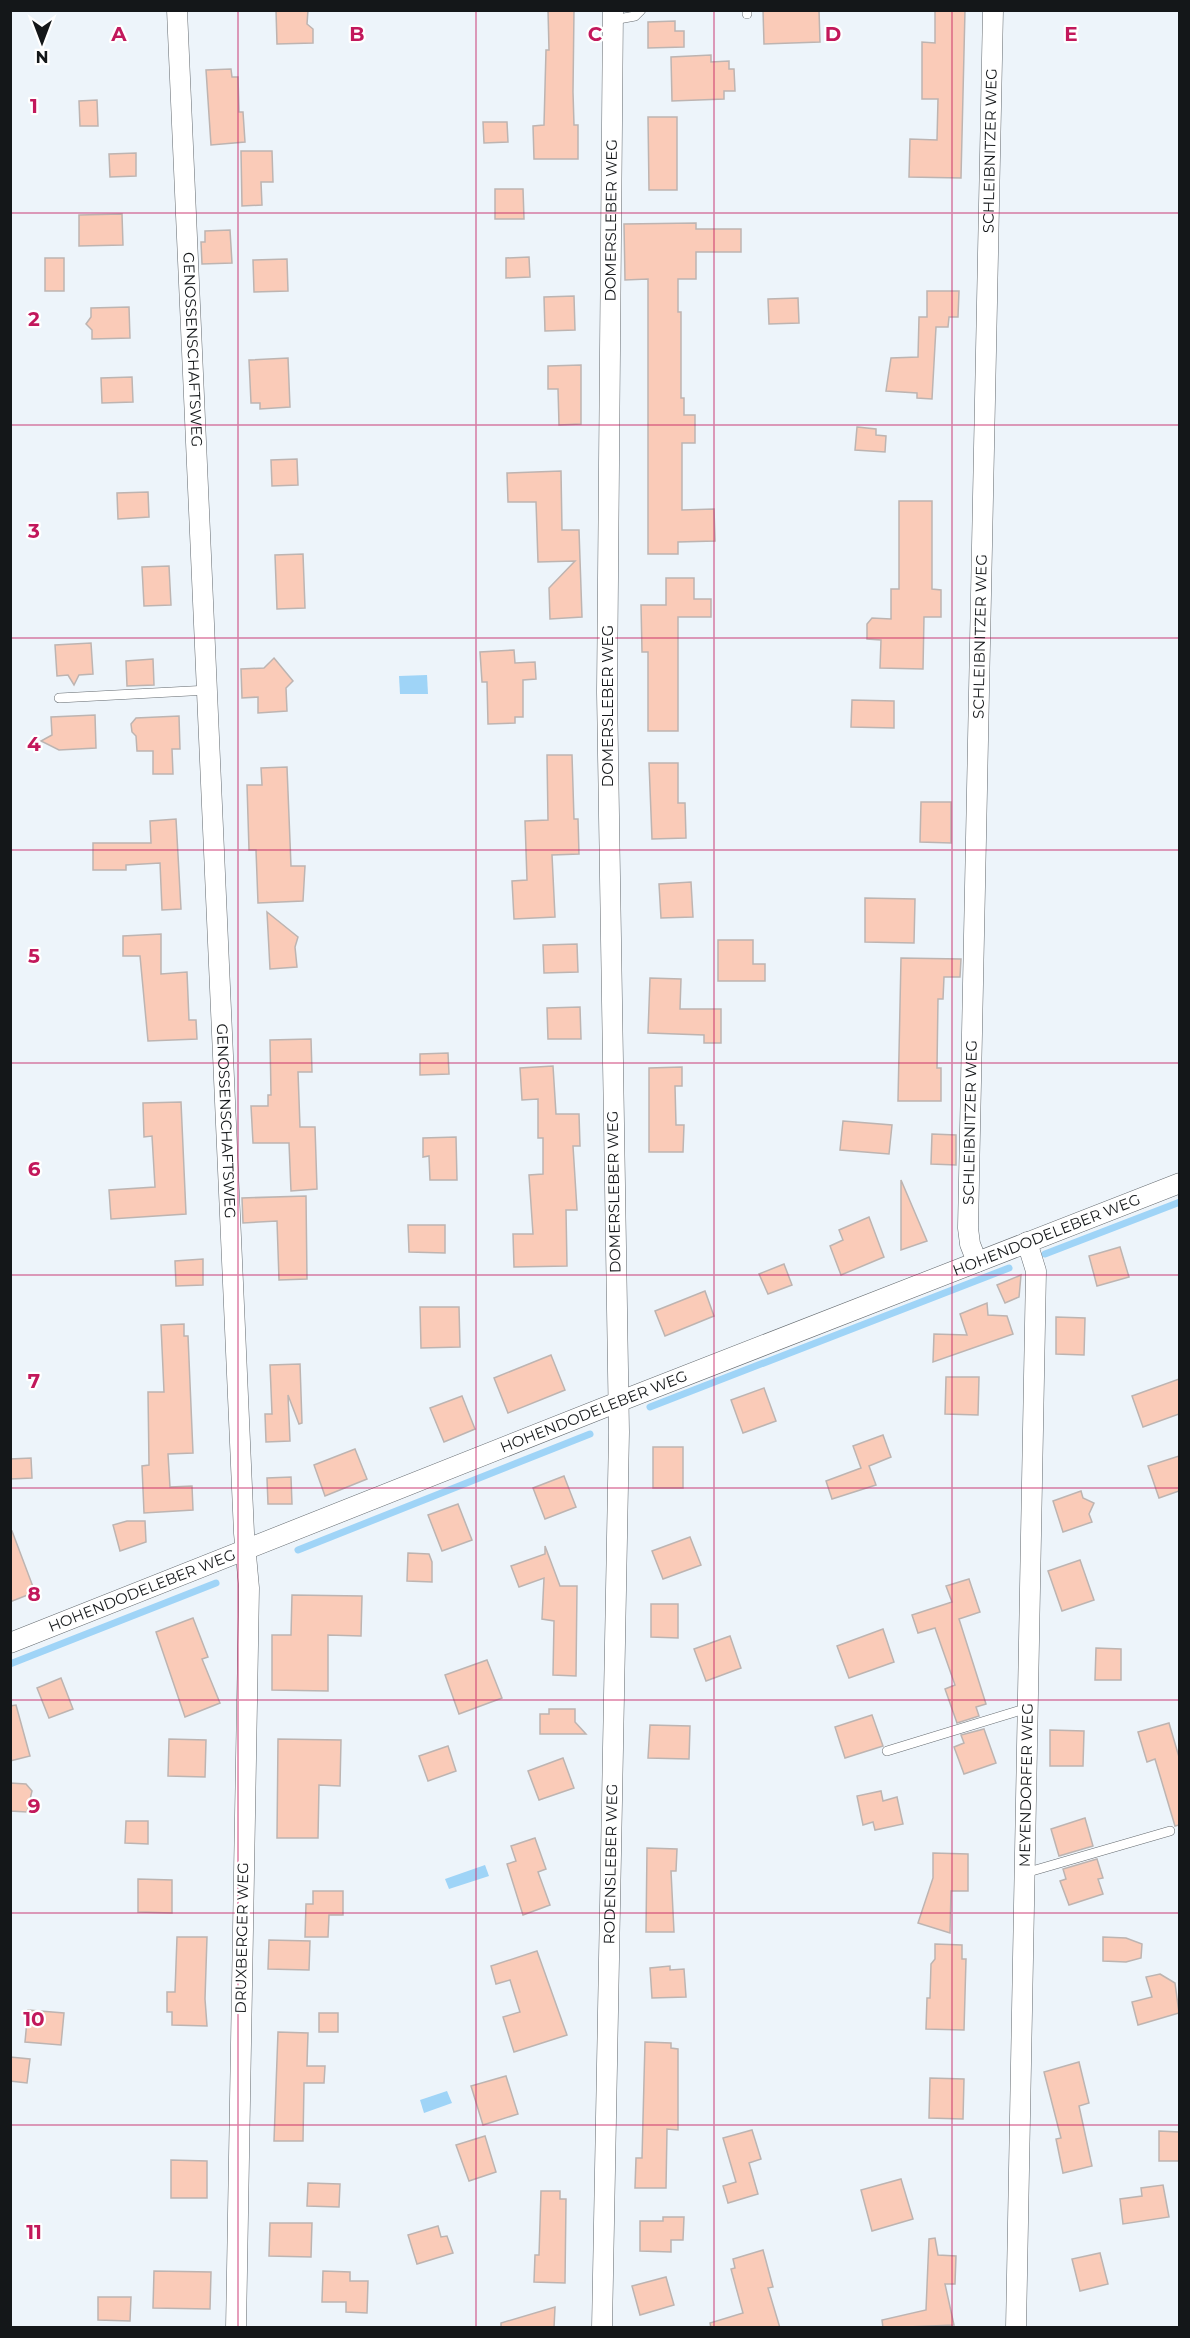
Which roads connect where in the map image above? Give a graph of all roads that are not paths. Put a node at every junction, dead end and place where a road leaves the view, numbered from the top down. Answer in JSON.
{"nodes":[{"id":1,"x":177,"y":10,"type":"edge"},
{"id":2,"x":641,"y":10,"type":"edge"},
{"id":3,"x":993,"y":10,"type":"edge"},
{"id":4,"x":613,"y":15,"type":"edge"},
{"id":5,"x":209,"y":690,"type":"junction"},
{"id":6,"x":59,"y":698,"type":"dead end"},
{"id":7,"x":1179,"y":1183,"type":"edge"},
{"id":8,"x":1028,"y":1242,"type":"junction"},
{"id":9,"x":977,"y":1262,"type":"junction"},
{"id":10,"x":618,"y":1402,"type":"junction"},
{"id":11,"x":245,"y":1549,"type":"junction"},
{"id":12,"x":10,"y":1643,"type":"edge"},
{"id":13,"x":1028,"y":1708,"type":"junction"},
{"id":14,"x":887,"y":1751,"type":"dead end"},
{"id":15,"x":1170,"y":1831,"type":"dead end"},
{"id":16,"x":1024,"y":1873,"type":"junction"},
{"id":17,"x":236,"y":2328,"type":"edge"},
{"id":18,"x":602,"y":2328,"type":"edge"},
{"id":19,"x":1016,"y":2328,"type":"edge"}],
"edges":[{"from":1,"to":5,"type":"street","name":"GENOSSENSCHAFTSWEG"},
{"from":2,"to":4,"type":"lane"},
{"from":3,"to":9,"type":"street","name":"SCHLEIBNITZER WEG"},
{"from":4,"to":10,"type":"street","name":"DOMERSLEBER WEG"},
{"from":5,"to":6,"type":"lane"},
{"from":5,"to":11,"type":"street","name":"GENOSSENSCHAFTSWEG"},
{"from":7,"to":8,"type":"street","name":"HOHENDODELEBER WEG"},
{"from":8,"to":9,"type":"street","name":"HOHENDODELEBER WEG"},
{"from":8,"to":13,"type":"street","name":"MEYENDORFER WEG"},
{"from":9,"to":10,"type":"street","name":"HOHENDODELEBER WEG"},
{"from":10,"to":11,"type":"street","name":"HOHENDODELEBER WEG"},
{"from":10,"to":18,"type":"street","name":"RODENSLEBER WEG"},
{"from":11,"to":12,"type":"street","name":"HOHENDODELEBER WEG"},
{"from":11,"to":17,"type":"street","name":"DRUXBERGER WEG"},
{"from":13,"to":14,"type":"lane"},
{"from":13,"to":16,"type":"street","name":"MEYENDORFER WEG"},
{"from":15,"to":16,"type":"lane"},
{"from":16,"to":19,"type":"street","name":"MEYENDORFER WEG"}]}
